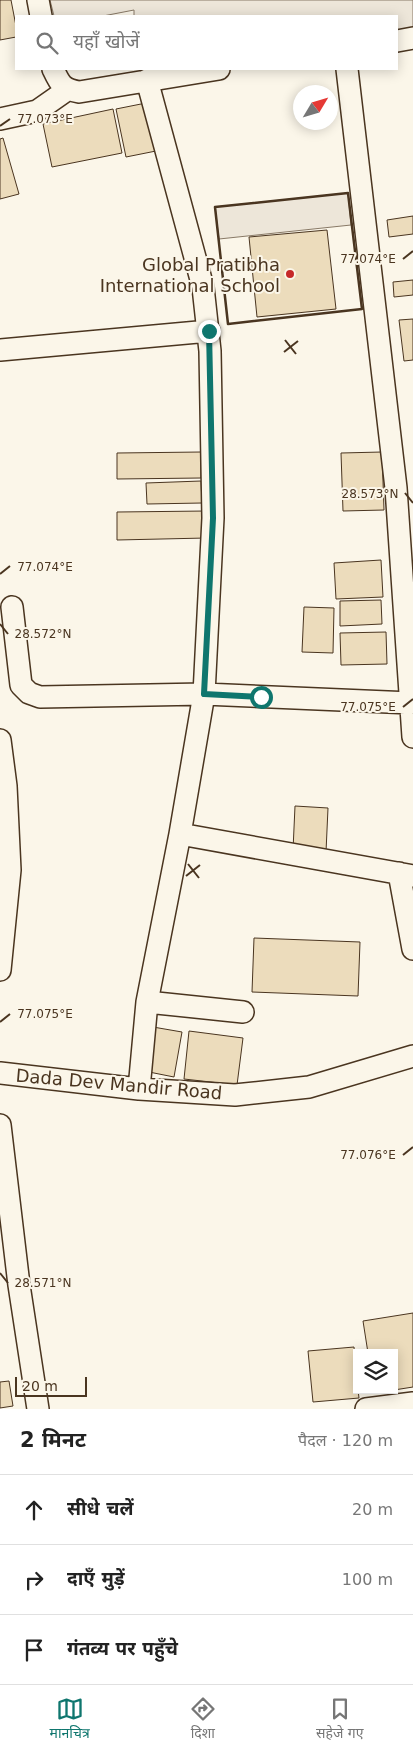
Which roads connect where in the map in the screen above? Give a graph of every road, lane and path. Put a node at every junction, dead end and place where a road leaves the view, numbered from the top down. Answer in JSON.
{"nodes":[{"id":1,"x":38,"y":0,"type":"edge"},
{"id":2,"x":41,"y":15,"type":"edge"},
{"id":3,"x":413,"y":38,"type":"edge"},
{"id":4,"x":398,"y":41,"type":"edge"},
{"id":5,"x":54,"y":70,"type":"edge"},
{"id":6,"x":212,"y":70,"type":"edge"},
{"id":7,"x":347,"y":70,"type":"edge"},
{"id":8,"x":146,"y":80,"type":"junction"},
{"id":9,"x":67,"y":90,"type":"junction"},
{"id":10,"x":0,"y":119,"type":"edge"},
{"id":11,"x":209,"y":331,"type":"junction"},
{"id":12,"x":0,"y":350,"type":"edge"},
{"id":13,"x":12,"y":607,"type":"dead end"},
{"id":14,"x":204,"y":694,"type":"junction"},
{"id":15,"x":411,"y":703,"type":"junction"},
{"id":16,"x":413,"y":737,"type":"edge"},
{"id":17,"x":0,"y":740,"type":"edge"},
{"id":18,"x":180,"y":834,"type":"junction"},
{"id":19,"x":406,"y":874,"type":"edge"},
{"id":20,"x":413,"y":949,"type":"edge"},
{"id":21,"x":0,"y":970,"type":"edge"},
{"id":22,"x":147,"y":1002,"type":"junction"},
{"id":23,"x":243,"y":1012,"type":"dead end"},
{"id":24,"x":413,"y":1056,"type":"edge"},
{"id":25,"x":0,"y":1073,"type":"edge"},
{"id":26,"x":139,"y":1089,"type":"junction"},
{"id":27,"x":0,"y":1125,"type":"edge"},
{"id":28,"x":9,"y":1286,"type":"edge"},
{"id":29,"x":413,"y":1403,"type":"edge"},
{"id":30,"x":38,"y":1409,"type":"edge"},
{"id":31,"x":370,"y":1409,"type":"edge"}],
"edges":[{"from":1,"to":2,"type":"street"},
{"from":3,"to":4,"type":"street"},
{"from":5,"to":9,"type":"street"},
{"from":6,"to":8,"type":"street"},
{"from":7,"to":15,"type":"street"},
{"from":8,"to":9,"type":"street"},
{"from":8,"to":11,"type":"street"},
{"from":9,"to":10,"type":"street"},
{"from":11,"to":12,"type":"street"},
{"from":11,"to":14,"type":"street"},
{"from":13,"to":14,"type":"street"},
{"from":14,"to":15,"type":"street"},
{"from":14,"to":18,"type":"street"},
{"from":15,"to":16,"type":"street"},
{"from":17,"to":21,"type":"street"},
{"from":18,"to":19,"type":"street"},
{"from":18,"to":22,"type":"street"},
{"from":19,"to":20,"type":"street"},
{"from":22,"to":23,"type":"street"},
{"from":22,"to":26,"type":"street"},
{"from":24,"to":26,"type":"street","name":"Dada Dev Mandir Road"},
{"from":25,"to":26,"type":"street","name":"Dada Dev Mandir Road"},
{"from":27,"to":28,"type":"street"},
{"from":28,"to":30,"type":"street"},
{"from":29,"to":31,"type":"street"}]}
